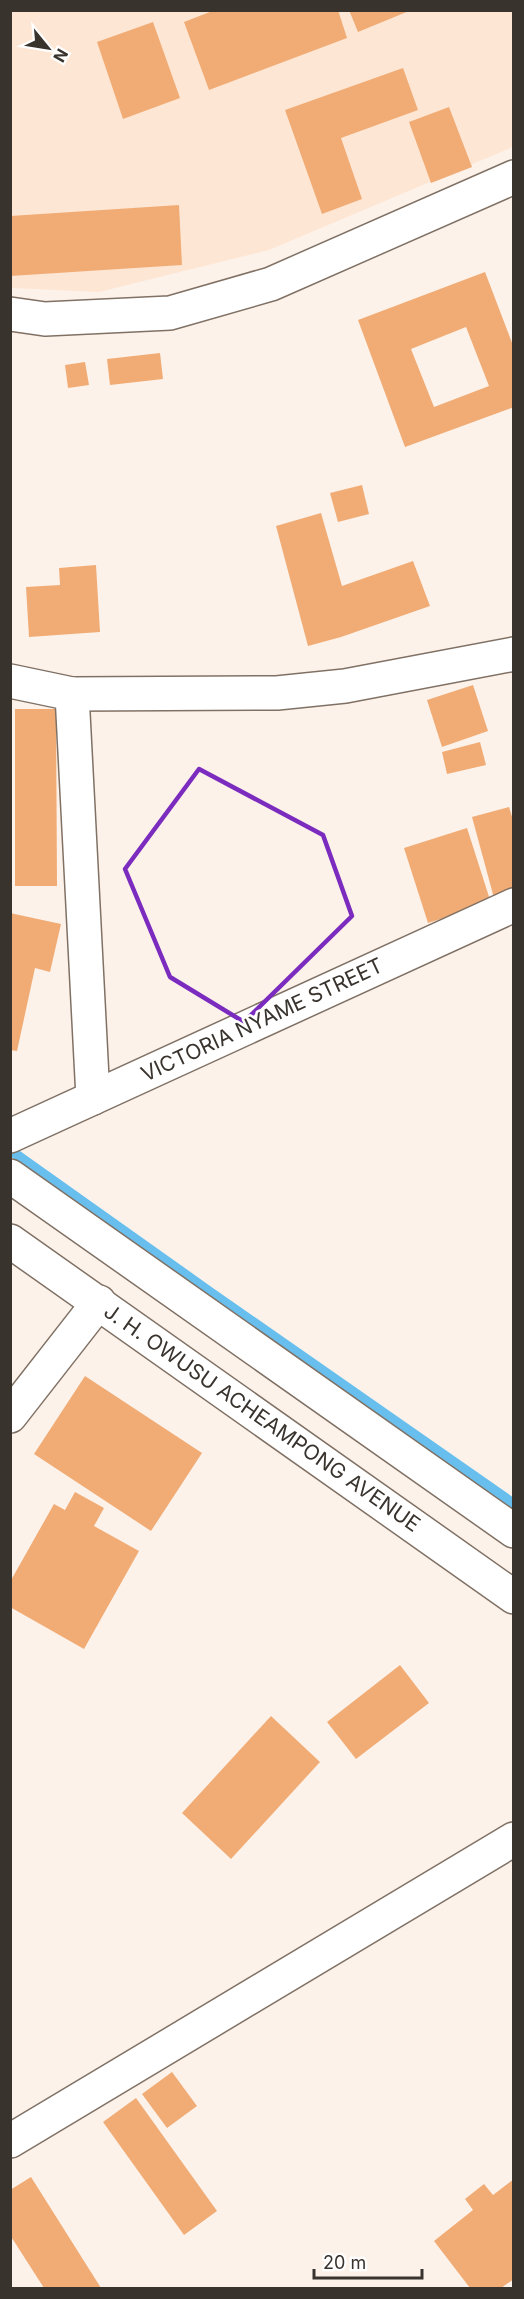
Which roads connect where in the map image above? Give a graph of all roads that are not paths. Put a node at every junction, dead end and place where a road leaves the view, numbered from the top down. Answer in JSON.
{"nodes":[{"id":1,"x":513,"y":177,"type":"edge"},
{"id":2,"x":10,"y":314,"type":"edge"},
{"id":3,"x":513,"y":654,"type":"edge"},
{"id":4,"x":10,"y":681,"type":"edge"},
{"id":5,"x":72,"y":694,"type":"junction"},
{"id":6,"x":513,"y":905,"type":"edge"},
{"id":7,"x":93,"y":1098,"type":"junction"},
{"id":8,"x":10,"y":1136,"type":"edge"},
{"id":9,"x":10,"y":1176,"type":"edge"},
{"id":10,"x":10,"y":1240,"type":"edge"},
{"id":11,"x":99,"y":1302,"type":"junction"},
{"id":12,"x":10,"y":1416,"type":"edge"},
{"id":13,"x":513,"y":1531,"type":"edge"},
{"id":14,"x":513,"y":1597,"type":"edge"},
{"id":15,"x":513,"y":1839,"type":"edge"},
{"id":16,"x":10,"y":2141,"type":"edge"}],
"edges":[{"from":1,"to":2,"type":"street"},
{"from":3,"to":5,"type":"street"},
{"from":4,"to":5,"type":"street"},
{"from":5,"to":7,"type":"street"},
{"from":6,"to":7,"type":"street","name":"VICTORIA NYAME STREET"},
{"from":7,"to":8,"type":"street","name":"VICTORIA NYAME STREET"},
{"from":9,"to":13,"type":"street"},
{"from":10,"to":11,"type":"street","name":"J. H. OWUSU ACHEAMPONG AVENUE"},
{"from":11,"to":12,"type":"street"},
{"from":11,"to":14,"type":"street","name":"J. H. OWUSU ACHEAMPONG AVENUE"},
{"from":15,"to":16,"type":"street"}]}
